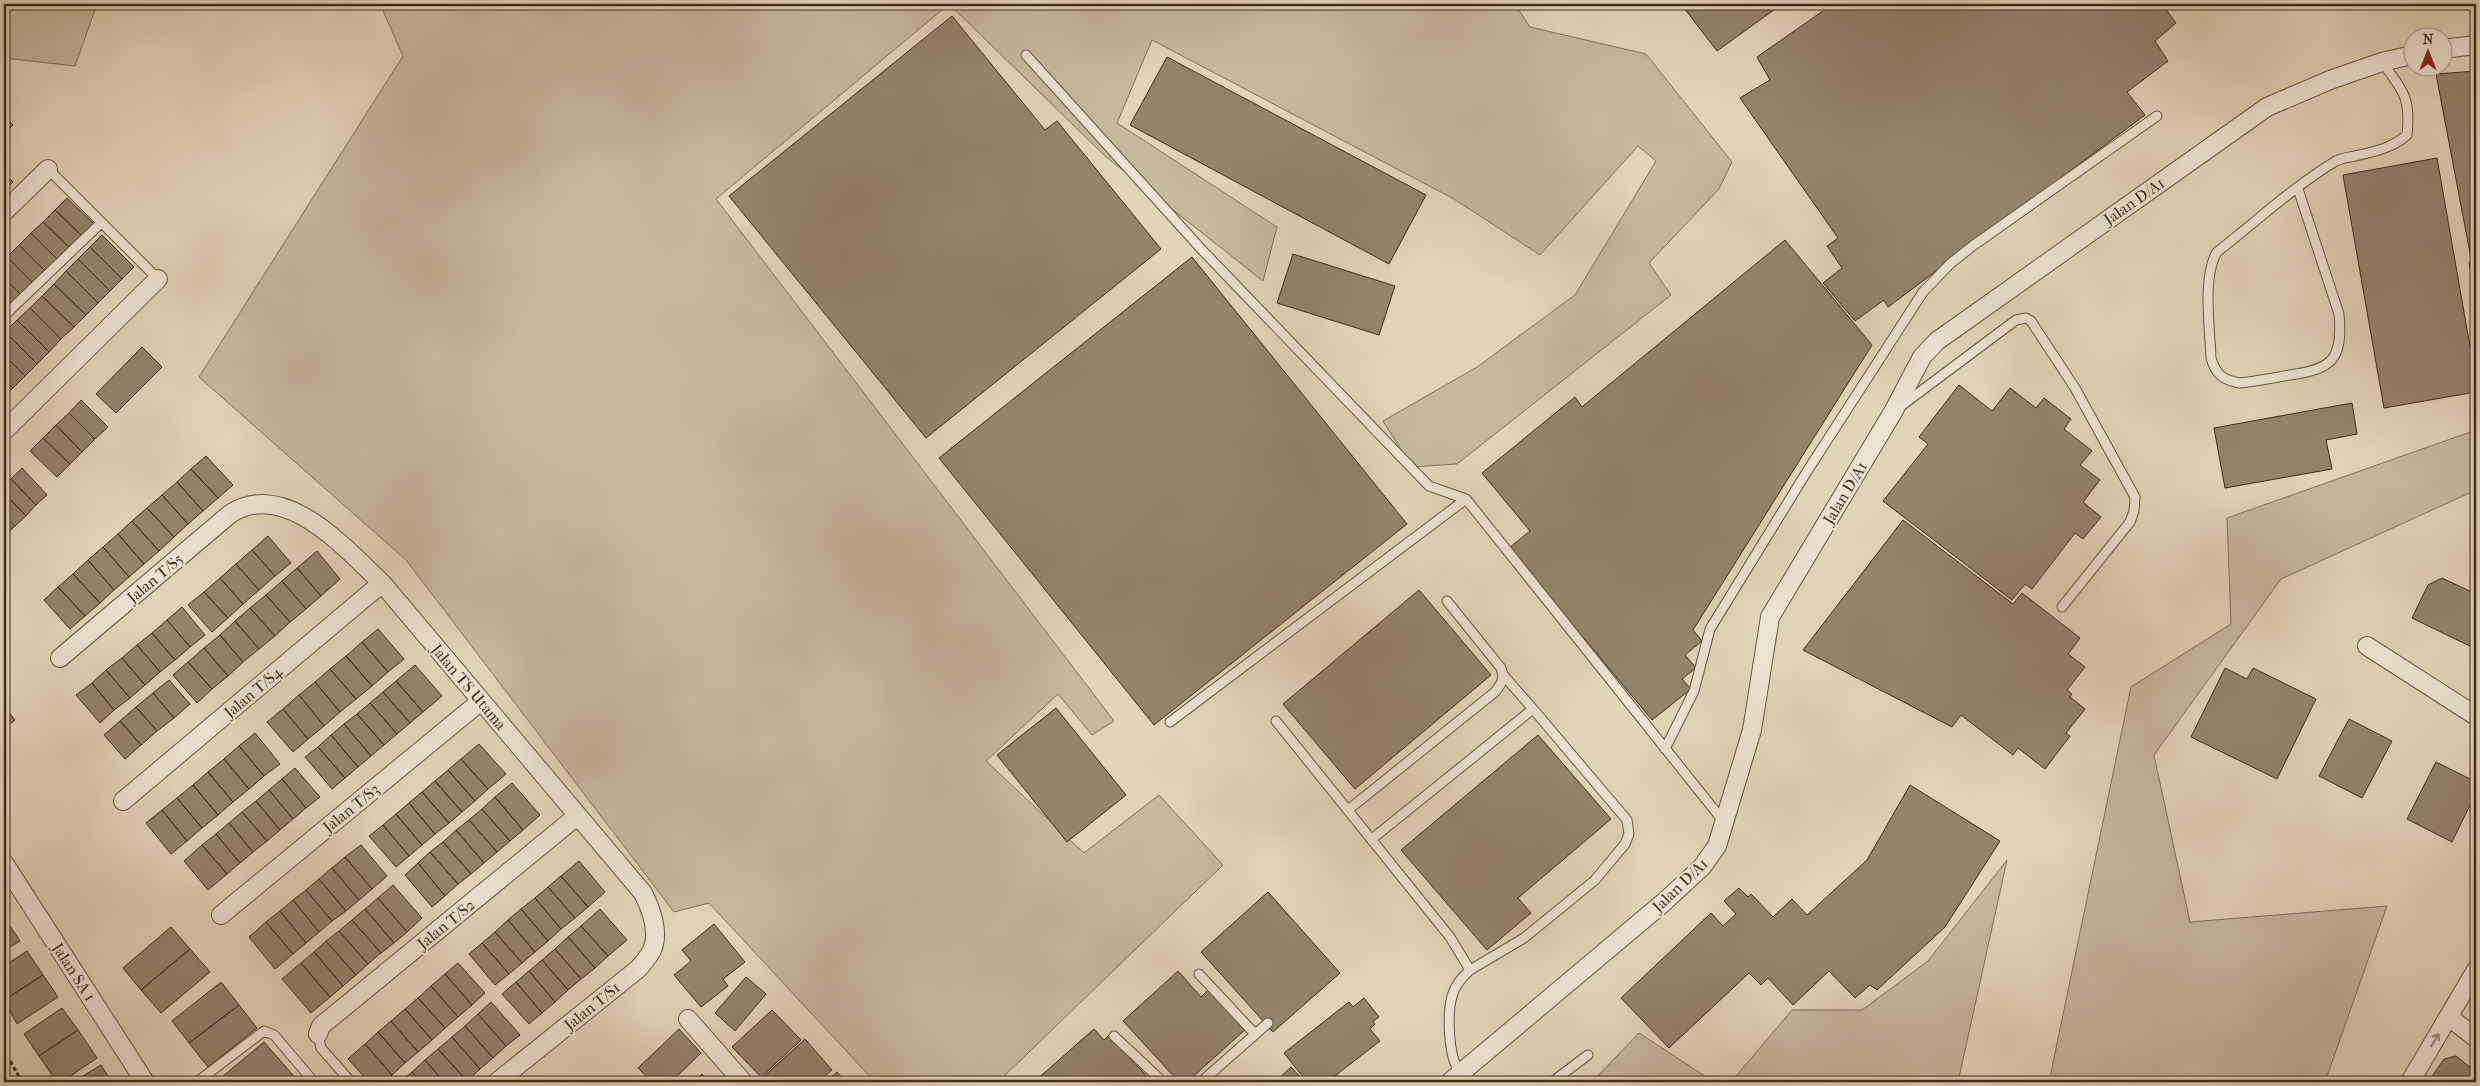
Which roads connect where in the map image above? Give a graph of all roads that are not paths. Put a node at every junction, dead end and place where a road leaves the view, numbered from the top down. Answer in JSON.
{"nodes":[{"id":1,"x":2476,"y":45,"type":"edge"},
{"id":2,"x":2452,"y":47,"type":"edge"},
{"id":3,"x":1026,"y":55,"type":"dead end"},
{"id":4,"x":2402,"y":57,"type":"edge"},
{"id":5,"x":2382,"y":62,"type":"junction"},
{"id":6,"x":2157,"y":116,"type":"dead end"},
{"id":7,"x":48,"y":169,"type":"joint"},
{"id":8,"x":2298,"y":189,"type":"junction"},
{"id":9,"x":4,"y":212,"type":"edge"},
{"id":10,"x":102,"y":223,"type":"junction"},
{"id":11,"x":158,"y":279,"type":"joint"},
{"id":12,"x":4,"y":316,"type":"edge"},
{"id":13,"x":1893,"y":412,"type":"junction"},
{"id":14,"x":4,"y":431,"type":"edge"},
{"id":15,"x":1466,"y":499,"type":"junction"},
{"id":16,"x":254,"y":503,"type":"joint"},
{"id":17,"x":382,"y":583,"type":"junction"},
{"id":18,"x":1447,"y":601,"type":"dead end"},
{"id":19,"x":2062,"y":607,"type":"dead end"},
{"id":20,"x":2367,"y":646,"type":"dead end"},
{"id":21,"x":60,"y":658,"type":"dead end"},
{"id":22,"x":1504,"y":676,"type":"junction"},
{"id":23,"x":481,"y":701,"type":"junction"},
{"id":24,"x":1533,"y":709,"type":"junction"},
{"id":25,"x":2476,"y":716,"type":"edge"},
{"id":26,"x":1276,"y":721,"type":"dead end"},
{"id":27,"x":1170,"y":722,"type":"dead end"},
{"id":28,"x":1666,"y":749,"type":"junction"},
{"id":29,"x":124,"y":801,"type":"dead end"},
{"id":30,"x":1348,"y":810,"type":"junction"},
{"id":31,"x":577,"y":816,"type":"junction"},
{"id":32,"x":1725,"y":824,"type":"junction"},
{"id":33,"x":1372,"y":839,"type":"junction"},
{"id":34,"x":4,"y":863,"type":"edge"},
{"id":35,"x":652,"y":912,"type":"joint"},
{"id":36,"x":221,"y":915,"type":"dead end"},
{"id":37,"x":1470,"y":970,"type":"junction"},
{"id":38,"x":2476,"y":970,"type":"edge"},
{"id":39,"x":1199,"y":974,"type":"dead end"},
{"id":40,"x":2448,"y":1017,"type":"junction"},
{"id":41,"x":688,"y":1018,"type":"dead end"},
{"id":42,"x":1268,"y":1023,"type":"dead end"},
{"id":43,"x":318,"y":1034,"type":"joint"},
{"id":44,"x":1256,"y":1034,"type":"junction"},
{"id":45,"x":1114,"y":1036,"type":"dead end"},
{"id":46,"x":2476,"y":1038,"type":"edge"},
{"id":47,"x":1588,"y":1055,"type":"dead end"},
{"id":48,"x":1461,"y":1079,"type":"edge"},
{"id":49,"x":145,"y":1082,"type":"edge"},
{"id":50,"x":197,"y":1082,"type":"edge"},
{"id":51,"x":314,"y":1082,"type":"edge"},
{"id":52,"x":350,"y":1082,"type":"edge"},
{"id":53,"x":497,"y":1082,"type":"edge"},
{"id":54,"x":743,"y":1082,"type":"edge"},
{"id":55,"x":1163,"y":1082,"type":"edge"},
{"id":56,"x":1200,"y":1082,"type":"edge"},
{"id":57,"x":1552,"y":1082,"type":"edge"},
{"id":58,"x":2410,"y":1082,"type":"edge"}],
"edges":[{"from":1,"to":2,"type":"street"},
{"from":3,"to":15,"type":"lane"},
{"from":4,"to":5,"type":"street","name":"Jalan D/A1"},
{"from":5,"to":8,"type":"lane"},
{"from":5,"to":13,"type":"street","name":"Jalan D/A1"},
{"from":6,"to":28,"type":"lane"},
{"from":7,"to":9,"type":"street"},
{"from":7,"to":10,"type":"lane"},
{"from":8,"to":8,"type":"lane"},
{"from":10,"to":11,"type":"lane"},
{"from":10,"to":12,"type":"lane"},
{"from":11,"to":14,"type":"street"},
{"from":13,"to":19,"type":"lane"},
{"from":13,"to":32,"type":"street","name":"Jalan D/A1"},
{"from":15,"to":27,"type":"lane"},
{"from":15,"to":28,"type":"lane"},
{"from":16,"to":17,"type":"street","name":"Jalan TS Utama"},
{"from":16,"to":21,"type":"street","name":"Jalan T/S5"},
{"from":17,"to":23,"type":"street","name":"Jalan TS Utama"},
{"from":17,"to":29,"type":"street","name":"Jalan T/S4"},
{"from":18,"to":22,"type":"lane"},
{"from":20,"to":25,"type":"street"},
{"from":22,"to":24,"type":"lane"},
{"from":22,"to":30,"type":"lane"},
{"from":23,"to":31,"type":"street","name":"Jalan TS Utama"},
{"from":23,"to":36,"type":"street","name":"Jalan T/S3"},
{"from":24,"to":33,"type":"lane"},
{"from":24,"to":37,"type":"lane"},
{"from":26,"to":30,"type":"lane"},
{"from":28,"to":32,"type":"lane"},
{"from":30,"to":33,"type":"lane"},
{"from":31,"to":35,"type":"street","name":"Jalan TS Utama"},
{"from":31,"to":43,"type":"street","name":"Jalan T/S2"},
{"from":32,"to":48,"type":"street","name":"Jalan D/A1"},
{"from":33,"to":37,"type":"lane"},
{"from":34,"to":49,"type":"street","name":"Jalan SA 1"},
{"from":35,"to":53,"type":"street","name":"Jalan T/S1"},
{"from":37,"to":48,"type":"lane"},
{"from":38,"to":40,"type":"street"},
{"from":39,"to":44,"type":"lane"},
{"from":40,"to":46,"type":"street"},
{"from":58,"to":40,"type":"street","one_way":true},
{"from":41,"to":54,"type":"street"},
{"from":42,"to":44,"type":"lane"},
{"from":43,"to":52,"type":"lane"},
{"from":44,"to":56,"type":"lane"},
{"from":45,"to":55,"type":"lane"},
{"from":47,"to":57,"type":"lane"},
{"from":50,"to":51,"type":"lane"}]}
